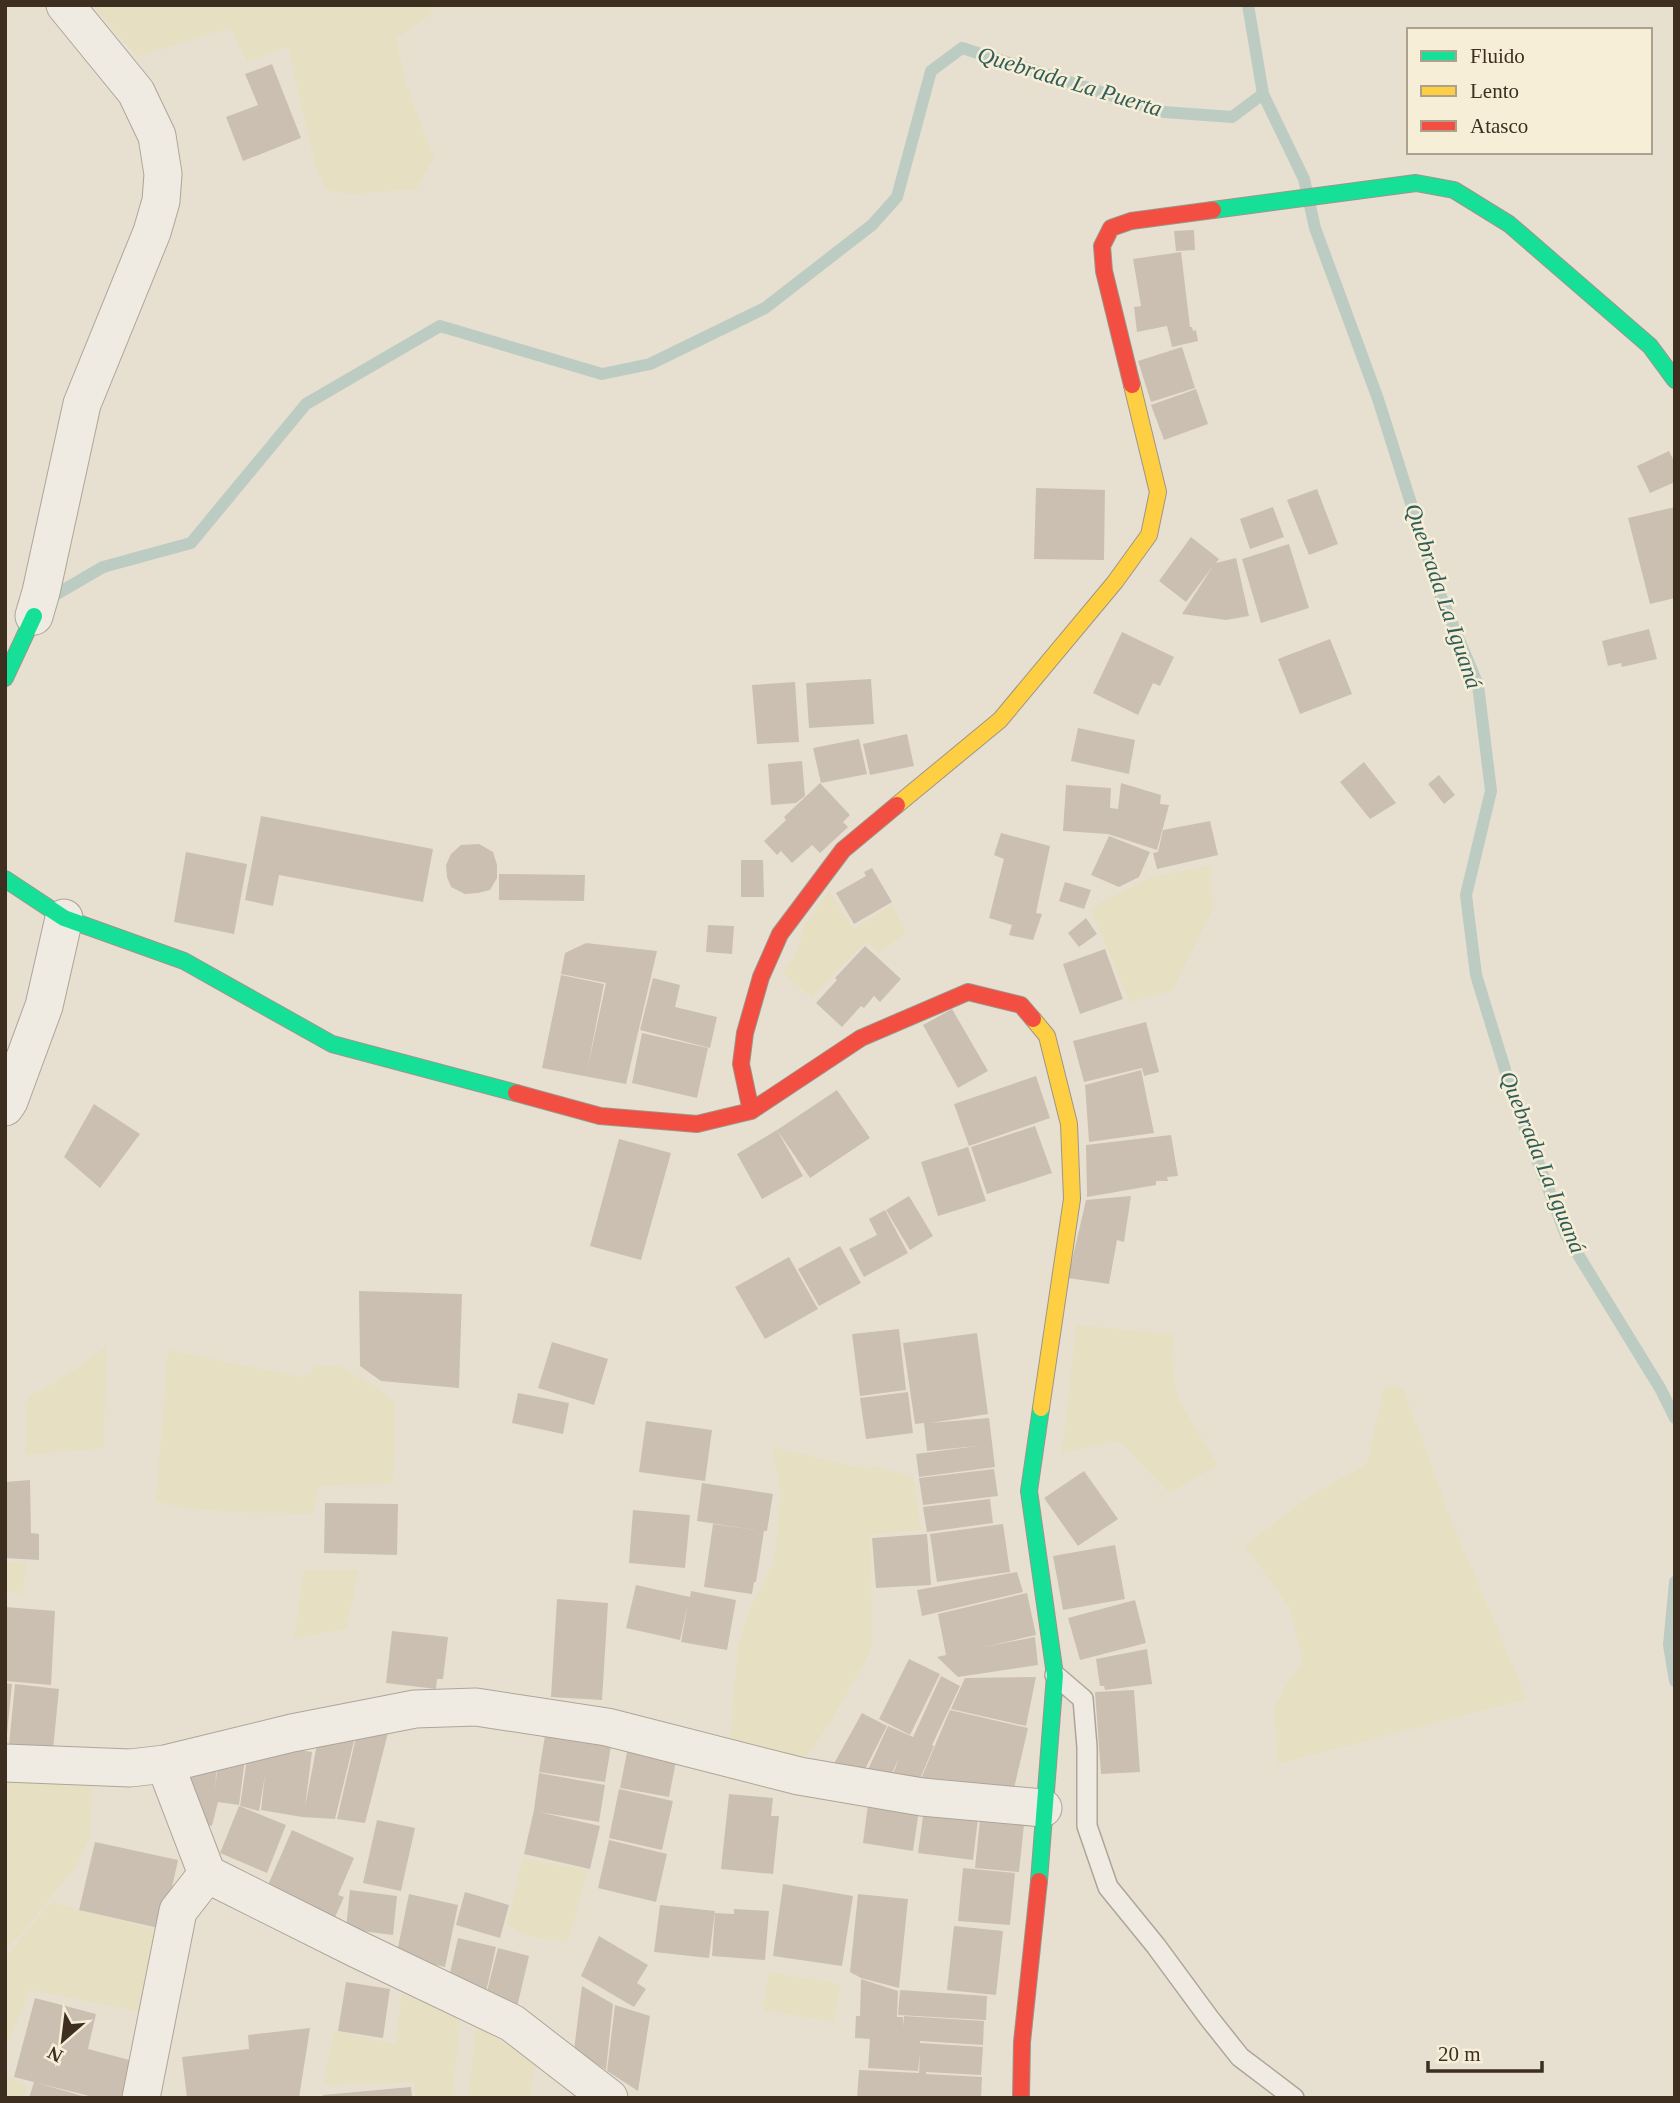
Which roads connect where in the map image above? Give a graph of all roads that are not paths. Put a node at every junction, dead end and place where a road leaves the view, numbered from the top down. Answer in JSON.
{"nodes":[{"id":1,"x":65,"y":5,"type":"edge"},
{"id":2,"x":1675,"y":380,"type":"edge"},
{"id":3,"x":38,"y":604,"type":"joint"},
{"id":4,"x":5,"y":678,"type":"edge"},
{"id":5,"x":5,"y":879,"type":"edge"},
{"id":6,"x":64,"y":918,"type":"junction"},
{"id":7,"x":5,"y":1107,"type":"edge"},
{"id":8,"x":751,"y":1111,"type":"junction"},
{"id":9,"x":1055,"y":1675,"type":"junction"},
{"id":10,"x":5,"y":1763,"type":"edge"},
{"id":11,"x":165,"y":1764,"type":"junction"},
{"id":12,"x":1043,"y":1808,"type":"junction"},
{"id":13,"x":207,"y":1874,"type":"junction"},
{"id":14,"x":141,"y":2098,"type":"edge"},
{"id":15,"x":609,"y":2098,"type":"edge"},
{"id":16,"x":1021,"y":2098,"type":"edge"},
{"id":17,"x":1294,"y":2098,"type":"edge"}],
"edges":[{"from":1,"to":3,"type":"street"},
{"from":2,"to":8,"type":"street"},
{"from":3,"to":4,"type":"street"},
{"from":5,"to":6,"type":"street"},
{"from":6,"to":7,"type":"street"},
{"from":6,"to":8,"type":"street"},
{"from":8,"to":9,"type":"street"},
{"from":9,"to":12,"type":"street"},
{"from":9,"to":17,"type":"lane"},
{"from":10,"to":11,"type":"street"},
{"from":11,"to":12,"type":"street"},
{"from":11,"to":13,"type":"street"},
{"from":12,"to":16,"type":"street"},
{"from":13,"to":14,"type":"street"},
{"from":13,"to":15,"type":"street"}]}
